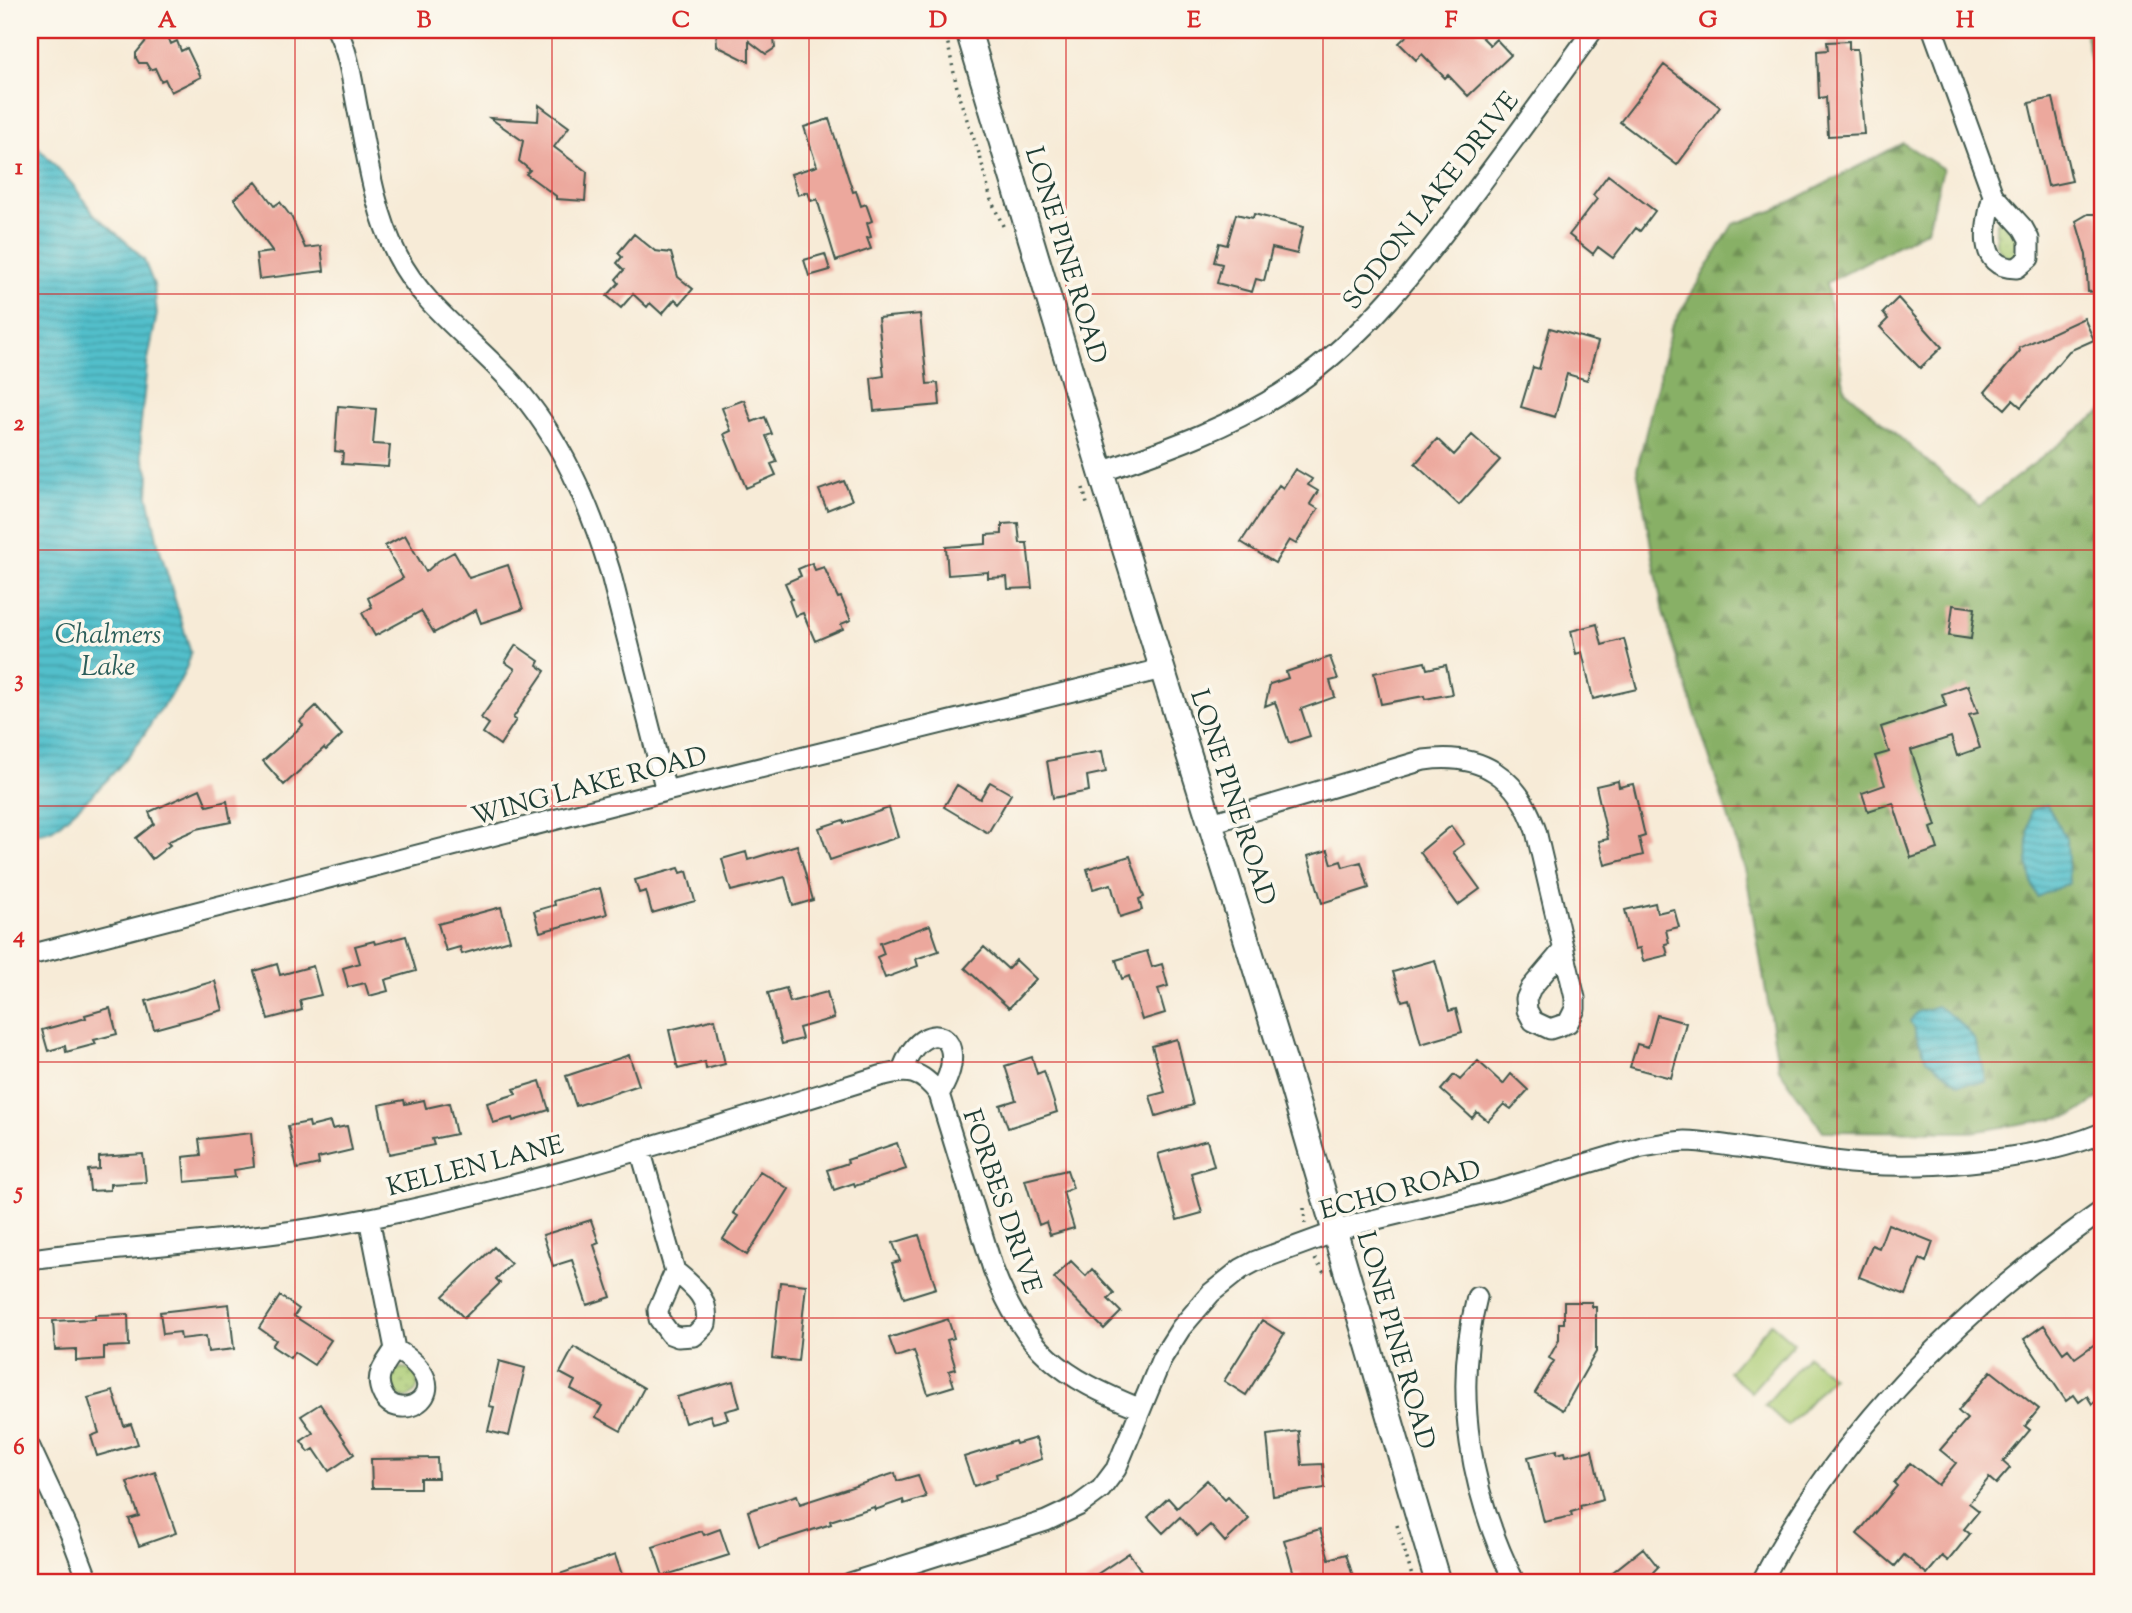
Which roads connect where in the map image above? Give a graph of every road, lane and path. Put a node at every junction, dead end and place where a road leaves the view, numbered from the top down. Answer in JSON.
{"nodes":[{"id":1,"x":337,"y":30,"type":"edge"},
{"id":2,"x":944,"y":30,"type":"edge"},
{"id":3,"x":968,"y":30,"type":"edge"},
{"id":4,"x":1593,"y":30,"type":"edge"},
{"id":5,"x":1933,"y":30,"type":"edge"},
{"id":6,"x":1993,"y":195,"type":"dead end"},
{"id":7,"x":1007,"y":235,"type":"dead end"},
{"id":8,"x":1101,"y":472,"type":"junction"},
{"id":9,"x":1162,"y":668,"type":"junction"},
{"id":10,"x":666,"y":791,"type":"junction"},
{"id":11,"x":1211,"y":823,"type":"junction"},
{"id":12,"x":1564,"y":949,"type":"dead end"},
{"id":13,"x":30,"y":955,"type":"edge"},
{"id":14,"x":911,"y":1073,"type":"junction"},
{"id":15,"x":939,"y":1094,"type":"junction"},
{"id":16,"x":2102,"y":1133,"type":"edge"},
{"id":17,"x":640,"y":1149,"type":"junction"},
{"id":18,"x":2102,"y":1211,"type":"edge"},
{"id":19,"x":369,"y":1218,"type":"junction"},
{"id":20,"x":1335,"y":1232,"type":"junction"},
{"id":21,"x":30,"y":1259,"type":"edge"},
{"id":22,"x":675,"y":1271,"type":"dead end"},
{"id":23,"x":1477,"y":1297,"type":"dead end"},
{"id":24,"x":396,"y":1349,"type":"dead end"},
{"id":25,"x":1140,"y":1409,"type":"junction"},
{"id":26,"x":30,"y":1447,"type":"edge"},
{"id":27,"x":89,"y":1583,"type":"edge"},
{"id":28,"x":850,"y":1583,"type":"edge"},
{"id":29,"x":1438,"y":1583,"type":"edge"},
{"id":30,"x":1515,"y":1583,"type":"edge"},
{"id":31,"x":1761,"y":1583,"type":"edge"}],
"edges":[{"from":1,"to":10,"type":"street"},
{"from":2,"to":7,"type":"path"},
{"from":3,"to":8,"type":"street","name":"LONE PINE ROAD"},
{"from":4,"to":8,"type":"street","name":"SODON LAKE DRIVE"},
{"from":5,"to":6,"type":"street"},
{"from":8,"to":9,"type":"street","name":"LONE PINE ROAD"},
{"from":9,"to":10,"type":"street","name":"WING LAKE ROAD"},
{"from":9,"to":11,"type":"street","name":"LONE PINE ROAD"},
{"from":10,"to":13,"type":"street","name":"WING LAKE ROAD"},
{"from":11,"to":12,"type":"street"},
{"from":11,"to":20,"type":"street","name":"LONE PINE ROAD"},
{"from":14,"to":15,"type":"street","name":"FORBES DRIVE"},
{"from":14,"to":15,"type":"street"},
{"from":14,"to":17,"type":"street","name":"KELLEN LANE"},
{"from":15,"to":25,"type":"street","name":"FORBES DRIVE"},
{"from":16,"to":20,"type":"street","name":"ECHO ROAD"},
{"from":17,"to":19,"type":"street","name":"KELLEN LANE"},
{"from":17,"to":22,"type":"street"},
{"from":18,"to":31,"type":"street"},
{"from":19,"to":21,"type":"street","name":"KELLEN LANE"},
{"from":19,"to":24,"type":"street"},
{"from":20,"to":25,"type":"street","name":"ECHO ROAD"},
{"from":20,"to":29,"type":"street","name":"LONE PINE ROAD"},
{"from":23,"to":30,"type":"street"},
{"from":25,"to":28,"type":"street","name":"ECHO ROAD"},
{"from":26,"to":27,"type":"street"}]}
